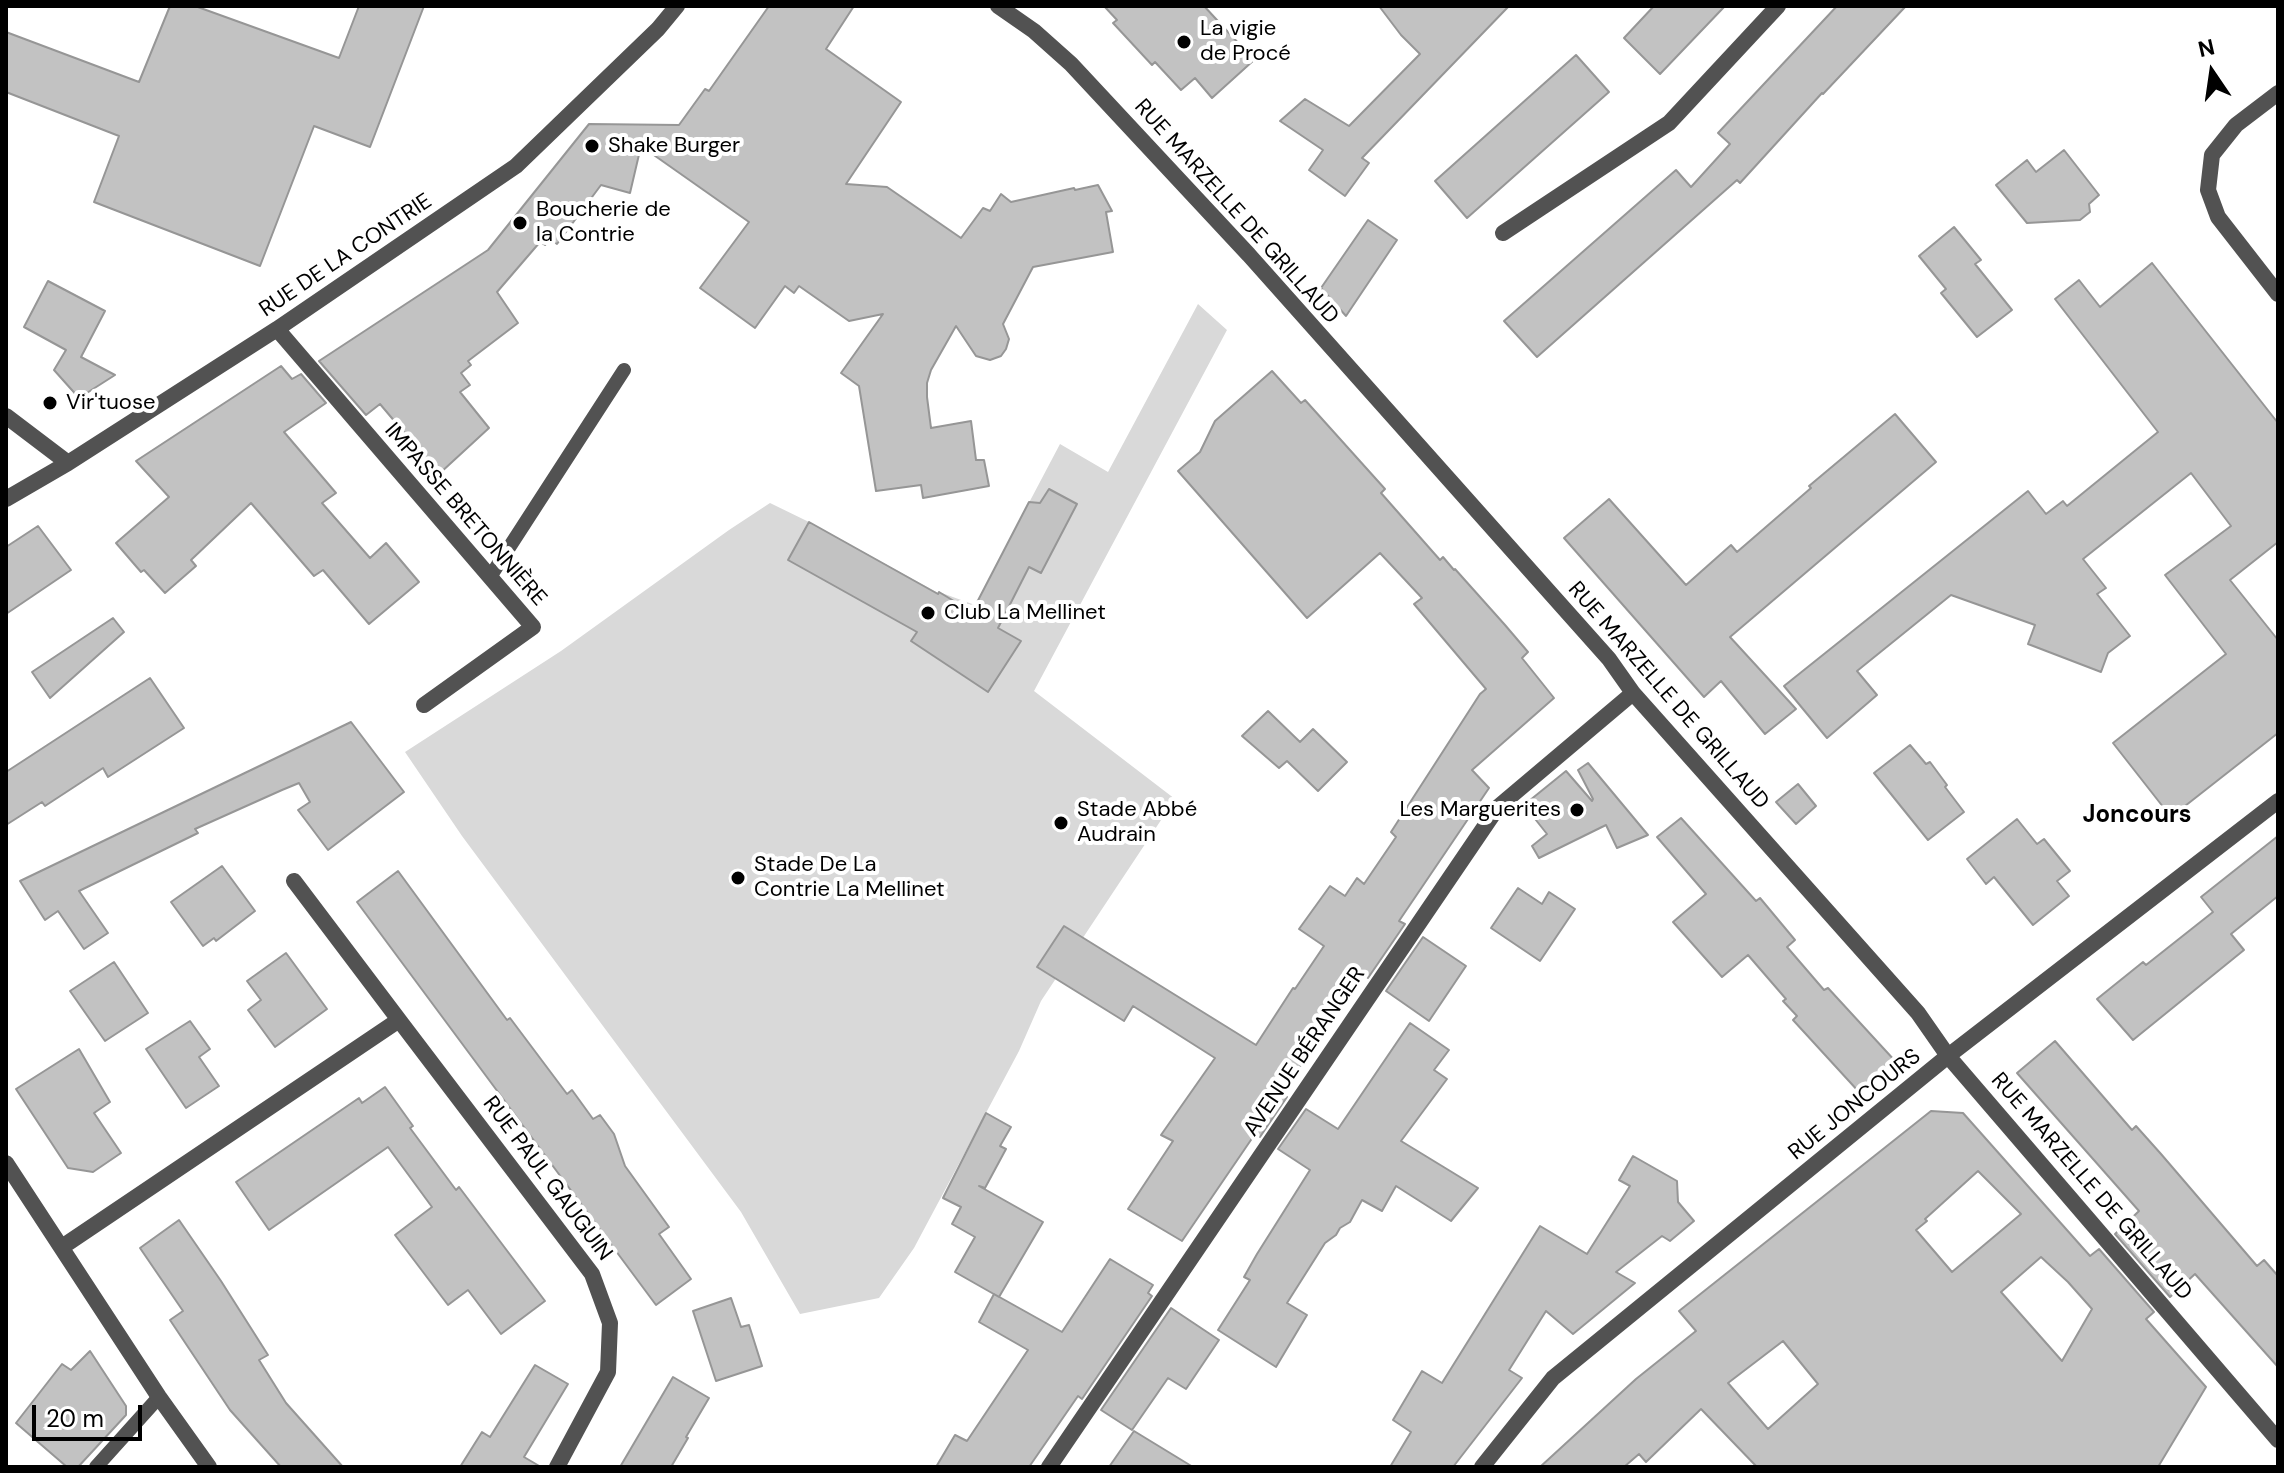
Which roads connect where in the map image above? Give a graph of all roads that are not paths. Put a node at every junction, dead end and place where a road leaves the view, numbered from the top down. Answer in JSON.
{"nodes":[{"id":1,"x":677,"y":6,"type":"edge"},
{"id":2,"x":998,"y":6,"type":"edge"},
{"id":3,"x":1778,"y":6,"type":"edge"},
{"id":4,"x":2278,"y":93,"type":"edge"},
{"id":5,"x":1503,"y":233,"type":"dead end"},
{"id":6,"x":2278,"y":294,"type":"edge"},
{"id":7,"x":277,"y":329,"type":"junction"},
{"id":8,"x":624,"y":370,"type":"dead end"},
{"id":9,"x":6,"y":416,"type":"edge"},
{"id":10,"x":68,"y":463,"type":"junction"},
{"id":11,"x":6,"y":499,"type":"edge"},
{"id":12,"x":490,"y":577,"type":"junction"},
{"id":13,"x":1633,"y":693,"type":"junction"},
{"id":14,"x":424,"y":705,"type":"dead end"},
{"id":15,"x":2278,"y":801,"type":"edge"},
{"id":16,"x":294,"y":881,"type":"dead end"},
{"id":17,"x":399,"y":1020,"type":"junction"},
{"id":18,"x":1948,"y":1056,"type":"junction"},
{"id":19,"x":6,"y":1163,"type":"edge"},
{"id":20,"x":62,"y":1247,"type":"junction"},
{"id":21,"x":159,"y":1397,"type":"junction"},
{"id":22,"x":2278,"y":1440,"type":"edge"},
{"id":23,"x":96,"y":1467,"type":"edge"},
{"id":24,"x":209,"y":1467,"type":"edge"},
{"id":25,"x":557,"y":1467,"type":"edge"},
{"id":26,"x":1049,"y":1467,"type":"edge"},
{"id":27,"x":1482,"y":1467,"type":"edge"}],
"edges":[{"from":1,"to":7,"type":"street","name":"RUE DE LA CONTRIE"},
{"from":2,"to":13,"type":"street","name":"RUE MARZELLE DE GRILLAUD"},
{"from":3,"to":5,"type":"street"},
{"from":4,"to":6,"type":"street"},
{"from":7,"to":10,"type":"street","name":"RUE DE LA CONTRIE"},
{"from":7,"to":12,"type":"street","name":"IMPASSE BRETONNIÈRE"},
{"from":8,"to":12,"type":"lane"},
{"from":9,"to":10,"type":"street"},
{"from":10,"to":11,"type":"street","name":"RUE DE LA CONTRIE"},
{"from":12,"to":14,"type":"street","name":"IMPASSE BRETONNIÈRE"},
{"from":13,"to":18,"type":"street","name":"RUE MARZELLE DE GRILLAUD"},
{"from":13,"to":26,"type":"street","name":"AVENUE BÉRANGER"},
{"from":15,"to":18,"type":"street","name":"RUE JONCOURS"},
{"from":16,"to":17,"type":"street","name":"RUE PAUL GAUGUIN"},
{"from":17,"to":20,"type":"street"},
{"from":17,"to":25,"type":"street","name":"RUE PAUL GAUGUIN"},
{"from":18,"to":22,"type":"street","name":"RUE MARZELLE DE GRILLAUD"},
{"from":18,"to":27,"type":"street","name":"RUE JONCOURS"},
{"from":19,"to":20,"type":"street"},
{"from":20,"to":21,"type":"street"},
{"from":21,"to":23,"type":"lane"},
{"from":21,"to":24,"type":"street"}]}
